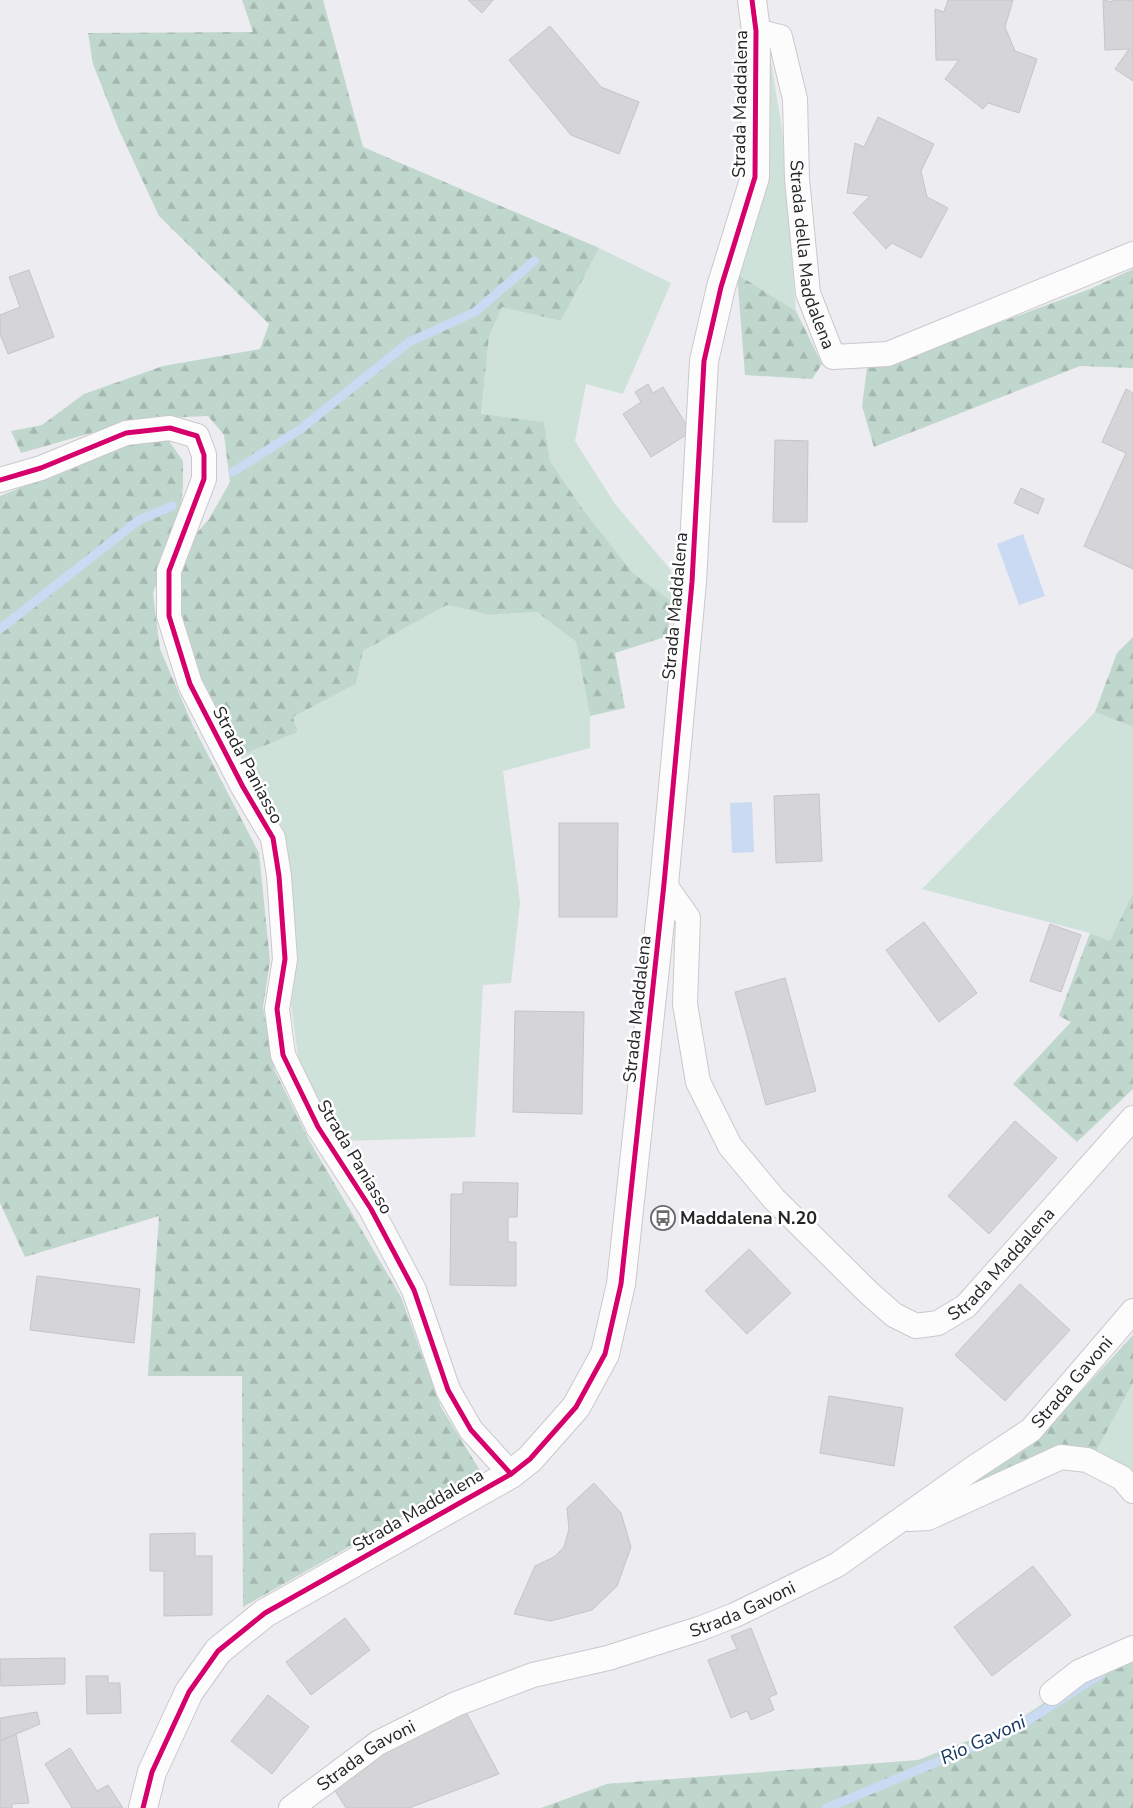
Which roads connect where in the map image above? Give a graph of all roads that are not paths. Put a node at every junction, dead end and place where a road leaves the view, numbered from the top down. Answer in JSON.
{"nodes":[{"id":1,"x":752,"y":0,"type":"edge"},
{"id":2,"x":756,"y":31,"type":"junction"},
{"id":3,"x":1133,"y":254,"type":"edge"},
{"id":4,"x":0,"y":480,"type":"edge"},
{"id":5,"x":664,"y":884,"type":"junction"},
{"id":6,"x":1133,"y":1118,"type":"edge"},
{"id":7,"x":1133,"y":1311,"type":"edge"},
{"id":8,"x":510,"y":1474,"type":"junction"},
{"id":9,"x":1133,"y":1491,"type":"edge"},
{"id":10,"x":902,"y":1520,"type":"junction"},
{"id":11,"x":1133,"y":1648,"type":"edge"},
{"id":12,"x":1052,"y":1693,"type":"dead end"},
{"id":13,"x":143,"y":1808,"type":"edge"},
{"id":14,"x":291,"y":1808,"type":"edge"}],
"edges":[{"from":1,"to":2,"type":"street","name":"Strada Maddalena"},
{"from":2,"to":3,"type":"street","name":"Strada della Maddalena"},
{"from":2,"to":5,"type":"street","name":"Strada Maddalena"},
{"from":4,"to":8,"type":"street","name":"Strada Paniasso"},
{"from":5,"to":6,"type":"street","name":"Strada Maddalena"},
{"from":5,"to":8,"type":"street","name":"Strada Maddalena"},
{"from":7,"to":10,"type":"street","name":"Strada Gavoni"},
{"from":8,"to":13,"type":"street","name":"Strada Maddalena"},
{"from":9,"to":10,"type":"street"},
{"from":10,"to":14,"type":"street","name":"Strada Gavoni"},
{"from":11,"to":12,"type":"street"}]}
